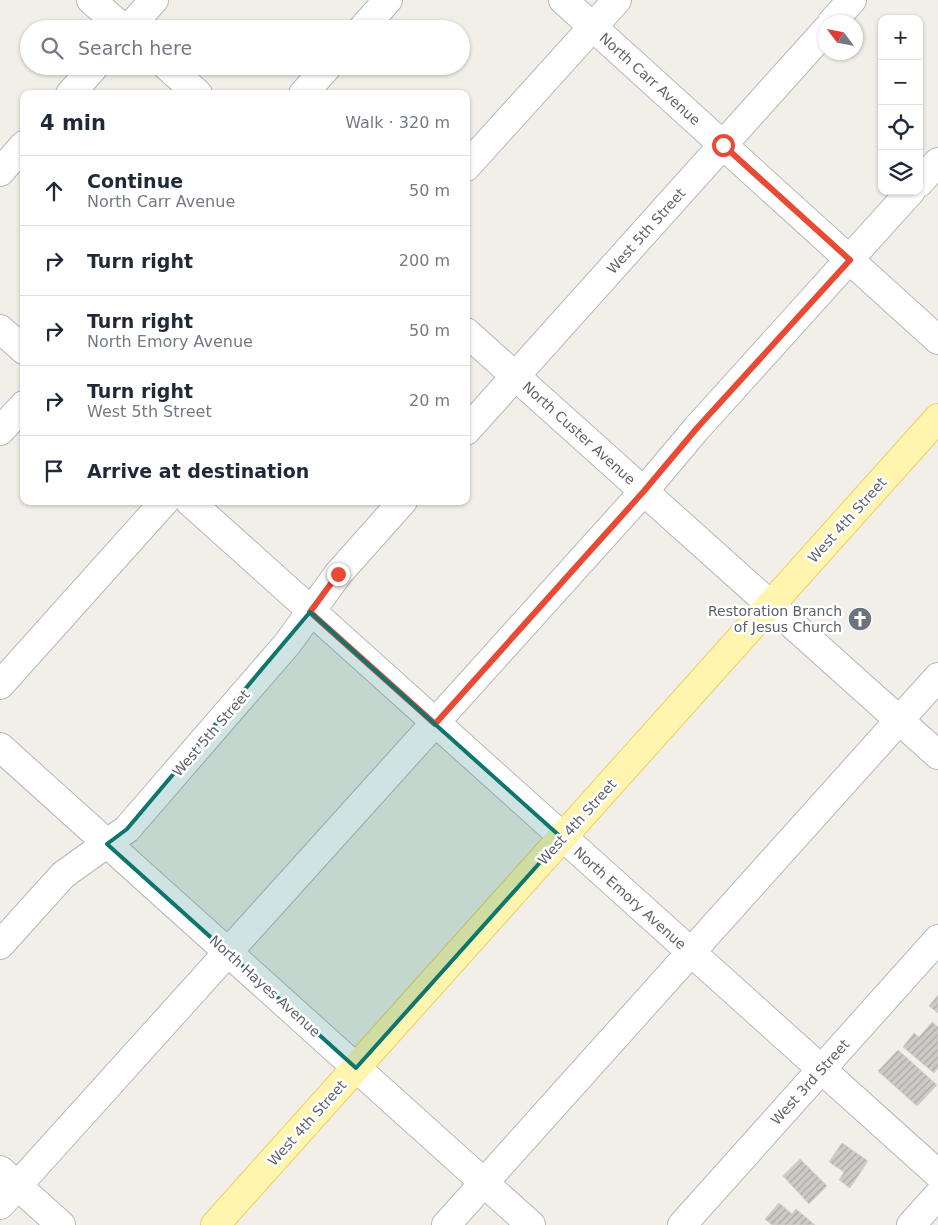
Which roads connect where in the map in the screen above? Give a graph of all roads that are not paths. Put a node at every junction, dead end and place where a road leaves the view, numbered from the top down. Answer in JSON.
{"nodes":[{"id":1,"x":92,"y":0,"type":"edge"},
{"id":2,"x":154,"y":0,"type":"edge"},
{"id":3,"x":388,"y":0,"type":"edge"},
{"id":4,"x":563,"y":0,"type":"edge"},
{"id":5,"x":617,"y":0,"type":"edge"},
{"id":6,"x":852,"y":0,"type":"edge"},
{"id":7,"x":838,"y":15,"type":"edge"},
{"id":8,"x":114,"y":20,"type":"edge"},
{"id":9,"x":136,"y":20,"type":"edge"},
{"id":10,"x":370,"y":20,"type":"edge"},
{"id":11,"x":592,"y":27,"type":"junction"},
{"id":12,"x":818,"y":39,"type":"edge"},
{"id":13,"x":87,"y":75,"type":"edge"},
{"id":14,"x":177,"y":75,"type":"edge"},
{"id":15,"x":320,"y":75,"type":"edge"},
{"id":16,"x":74,"y":90,"type":"edge"},
{"id":17,"x":194,"y":90,"type":"edge"},
{"id":18,"x":307,"y":90,"type":"edge"},
{"id":19,"x":723,"y":145,"type":"junction"},
{"id":20,"x":20,"y":150,"type":"edge"},
{"id":21,"x":938,"y":162,"type":"edge"},
{"id":22,"x":470,"y":163,"type":"edge"},
{"id":23,"x":0,"y":172,"type":"edge"},
{"id":24,"x":923,"y":178,"type":"edge"},
{"id":25,"x":907,"y":195,"type":"edge"},
{"id":26,"x":850,"y":260,"type":"junction"},
{"id":27,"x":0,"y":329,"type":"edge"},
{"id":28,"x":470,"y":336,"type":"edge"},
{"id":29,"x":938,"y":340,"type":"edge"},
{"id":30,"x":20,"y":346,"type":"edge"},
{"id":31,"x":516,"y":376,"type":"junction"},
{"id":32,"x":20,"y":409,"type":"edge"},
{"id":33,"x":938,"y":418,"type":"edge"},
{"id":34,"x":470,"y":427,"type":"edge"},
{"id":35,"x":0,"y":431,"type":"edge"},
{"id":36,"x":644,"y":491,"type":"junction"},
{"id":37,"x":162,"y":505,"type":"edge"},
{"id":38,"x":192,"y":505,"type":"edge"},
{"id":39,"x":399,"y":505,"type":"edge"},
{"id":40,"x":771,"y":605,"type":"junction"},
{"id":41,"x":310,"y":612,"type":"junction"},
{"id":42,"x":938,"y":677,"type":"edge"},
{"id":43,"x":0,"y":685,"type":"edge"},
{"id":44,"x":899,"y":720,"type":"junction"},
{"id":45,"x":435,"y":724,"type":"junction"},
{"id":46,"x":0,"y":747,"type":"edge"},
{"id":47,"x":938,"y":755,"type":"edge"},
{"id":48,"x":562,"y":838,"type":"junction"},
{"id":49,"x":107,"y":844,"type":"junction"},
{"id":50,"x":938,"y":939,"type":"edge"},
{"id":51,"x":0,"y":945,"type":"edge"},
{"id":52,"x":228,"y":952,"type":"junction"},
{"id":53,"x":691,"y":953,"type":"junction"},
{"id":54,"x":356,"y":1068,"type":"junction"},
{"id":55,"x":821,"y":1070,"type":"junction"},
{"id":56,"x":938,"y":1174,"type":"edge"},
{"id":57,"x":484,"y":1183,"type":"junction"},
{"id":58,"x":6,"y":1187,"type":"edge"},
{"id":59,"x":938,"y":1194,"type":"edge"},
{"id":60,"x":62,"y":1225,"type":"edge"},
{"id":61,"x":216,"y":1225,"type":"edge"},
{"id":62,"x":446,"y":1225,"type":"edge"},
{"id":63,"x":531,"y":1225,"type":"edge"},
{"id":64,"x":682,"y":1225,"type":"edge"},
{"id":65,"x":910,"y":1225,"type":"edge"}],
"edges":[{"from":1,"to":8,"type":"street"},
{"from":2,"to":9,"type":"street"},
{"from":3,"to":10,"type":"street"},
{"from":4,"to":11,"type":"street","name":"North Carr Avenue"},
{"from":5,"to":11,"type":"street"},
{"from":6,"to":7,"type":"street"},
{"from":11,"to":19,"type":"street","name":"North Carr Avenue"},
{"from":11,"to":22,"type":"street"},
{"from":12,"to":19,"type":"street","name":"West 5th Street"},
{"from":13,"to":16,"type":"street"},
{"from":14,"to":17,"type":"street"},
{"from":15,"to":18,"type":"street"},
{"from":19,"to":26,"type":"street","name":"North Carr Avenue"},
{"from":19,"to":31,"type":"street","name":"West 5th Street"},
{"from":20,"to":23,"type":"street"},
{"from":21,"to":24,"type":"street"},
{"from":25,"to":26,"type":"street"},
{"from":26,"to":29,"type":"street","name":"North Carr Avenue"},
{"from":26,"to":36,"type":"street"},
{"from":27,"to":30,"type":"street"},
{"from":28,"to":31,"type":"street","name":"North Custer Avenue"},
{"from":31,"to":34,"type":"street","name":"West 5th Street"},
{"from":31,"to":36,"type":"street","name":"North Custer Avenue"},
{"from":32,"to":35,"type":"street"},
{"from":33,"to":40,"type":"main road","name":"West 4th Street"},
{"from":36,"to":40,"type":"street","name":"North Custer Avenue"},
{"from":36,"to":45,"type":"street"},
{"from":37,"to":43,"type":"street"},
{"from":38,"to":41,"type":"street","name":"North Emory Avenue"},
{"from":39,"to":41,"type":"street","name":"West 5th Street"},
{"from":40,"to":44,"type":"street","name":"North Custer Avenue"},
{"from":40,"to":48,"type":"main road","name":"West 4th Street"},
{"from":41,"to":45,"type":"street","name":"North Emory Avenue"},
{"from":41,"to":49,"type":"street","name":"West 5th Street"},
{"from":42,"to":44,"type":"street"},
{"from":44,"to":47,"type":"street","name":"North Custer Avenue"},
{"from":44,"to":53,"type":"street"},
{"from":45,"to":48,"type":"street","name":"North Emory Avenue"},
{"from":45,"to":52,"type":"street"},
{"from":46,"to":49,"type":"street","name":"North Hayes Avenue"},
{"from":48,"to":53,"type":"street","name":"North Emory Avenue"},
{"from":48,"to":54,"type":"main road","name":"West 4th Street"},
{"from":49,"to":51,"type":"street","name":"West 5th Street"},
{"from":49,"to":52,"type":"street","name":"North Hayes Avenue"},
{"from":50,"to":55,"type":"street","name":"West 3rd Street"},
{"from":52,"to":54,"type":"street","name":"North Hayes Avenue"},
{"from":52,"to":58,"type":"street"},
{"from":53,"to":55,"type":"street","name":"North Emory Avenue"},
{"from":53,"to":57,"type":"street"},
{"from":54,"to":57,"type":"street","name":"North Hayes Avenue"},
{"from":54,"to":61,"type":"main road","name":"West 4th Street"},
{"from":55,"to":56,"type":"street","name":"North Emory Avenue"},
{"from":55,"to":64,"type":"street","name":"West 3rd Street"},
{"from":57,"to":62,"type":"street"},
{"from":57,"to":63,"type":"street","name":"North Hayes Avenue"},
{"from":58,"to":60,"type":"street"},
{"from":59,"to":65,"type":"street"}]}
